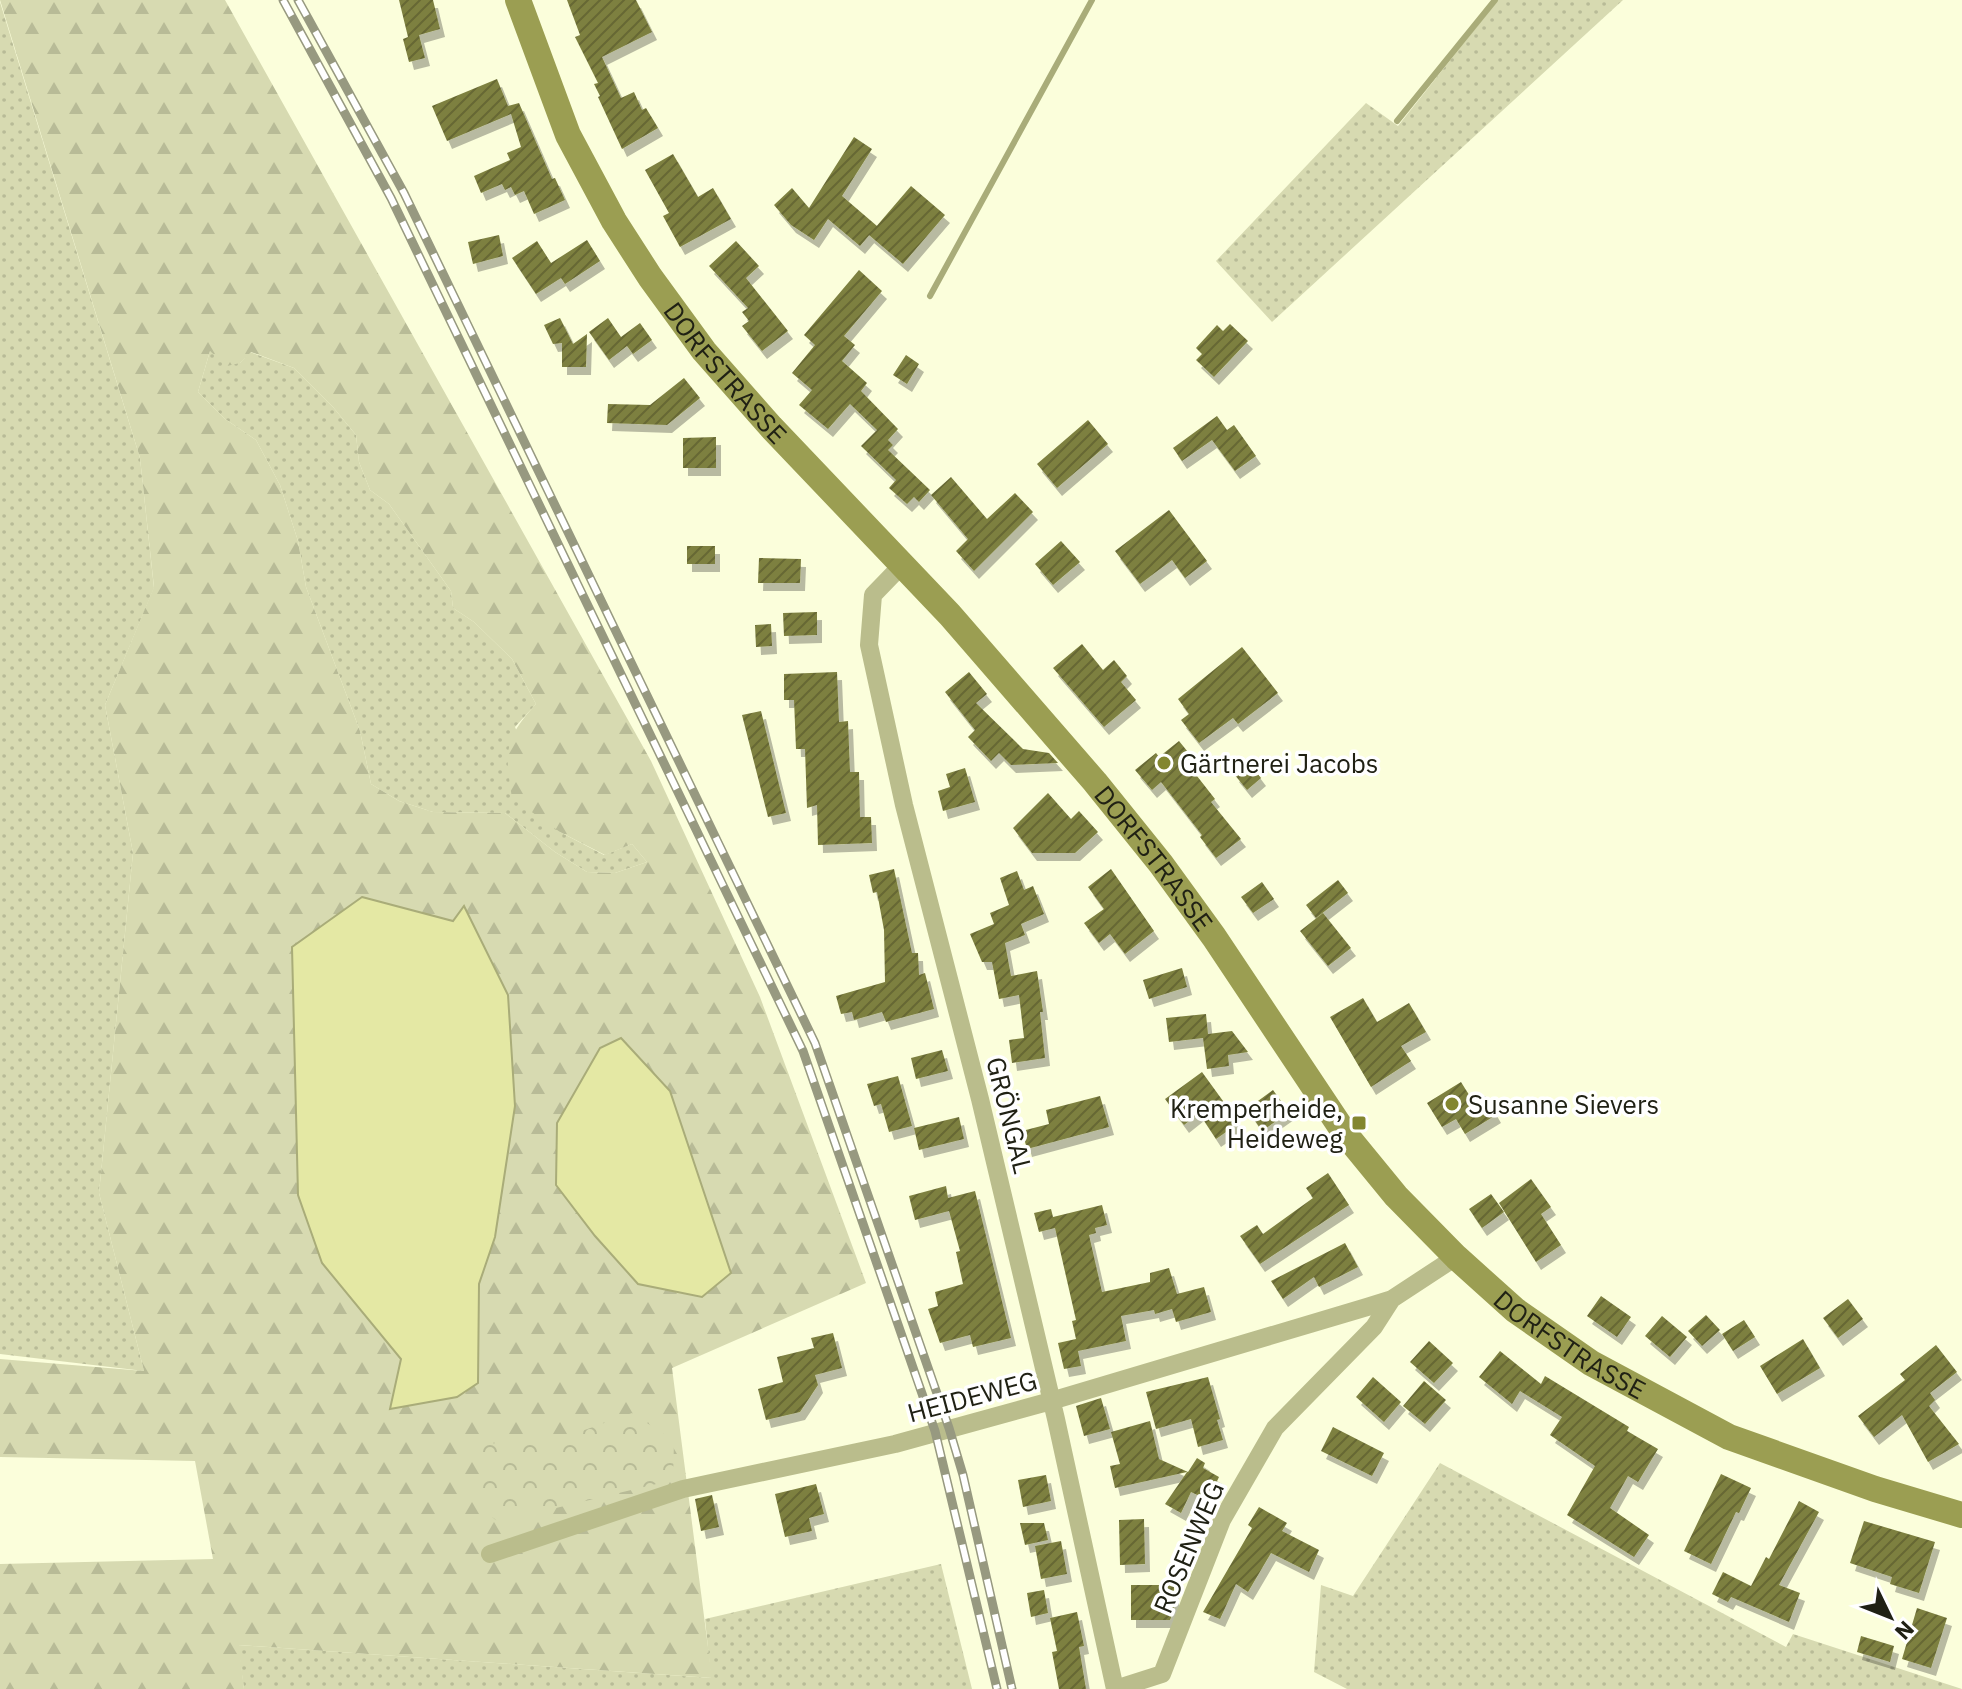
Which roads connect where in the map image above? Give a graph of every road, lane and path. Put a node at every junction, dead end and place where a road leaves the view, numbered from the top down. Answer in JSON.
{"nodes":[{"id":1,"x":518,"y":0,"type":"edge"},
{"id":2,"x":902,"y":565,"type":"junction"},
{"id":3,"x":1456,"y":1257,"type":"junction"},
{"id":4,"x":1392,"y":1299,"type":"junction"},
{"id":5,"x":1051,"y":1401,"type":"junction"},
{"id":6,"x":1962,"y":1515,"type":"edge"},
{"id":7,"x":490,"y":1554,"type":"dead end"},
{"id":8,"x":1115,"y":1689,"type":"edge"}],
"edges":[{"from":1,"to":2,"type":"main road","name":"DORFSTRASSE"},
{"from":2,"to":3,"type":"main road","name":"DORFSTRASSE"},
{"from":2,"to":5,"type":"street","name":"GRÖNGAL"},
{"from":3,"to":4,"type":"street","name":"HEIDEWEG"},
{"from":3,"to":6,"type":"main road","name":"DORFSTRASSE"},
{"from":4,"to":5,"type":"street","name":"HEIDEWEG"},
{"from":4,"to":8,"type":"street","name":"ROSENWEG"},
{"from":5,"to":7,"type":"street","name":"HEIDEWEG"},
{"from":5,"to":8,"type":"street","name":"GRÖNGAL"}]}
